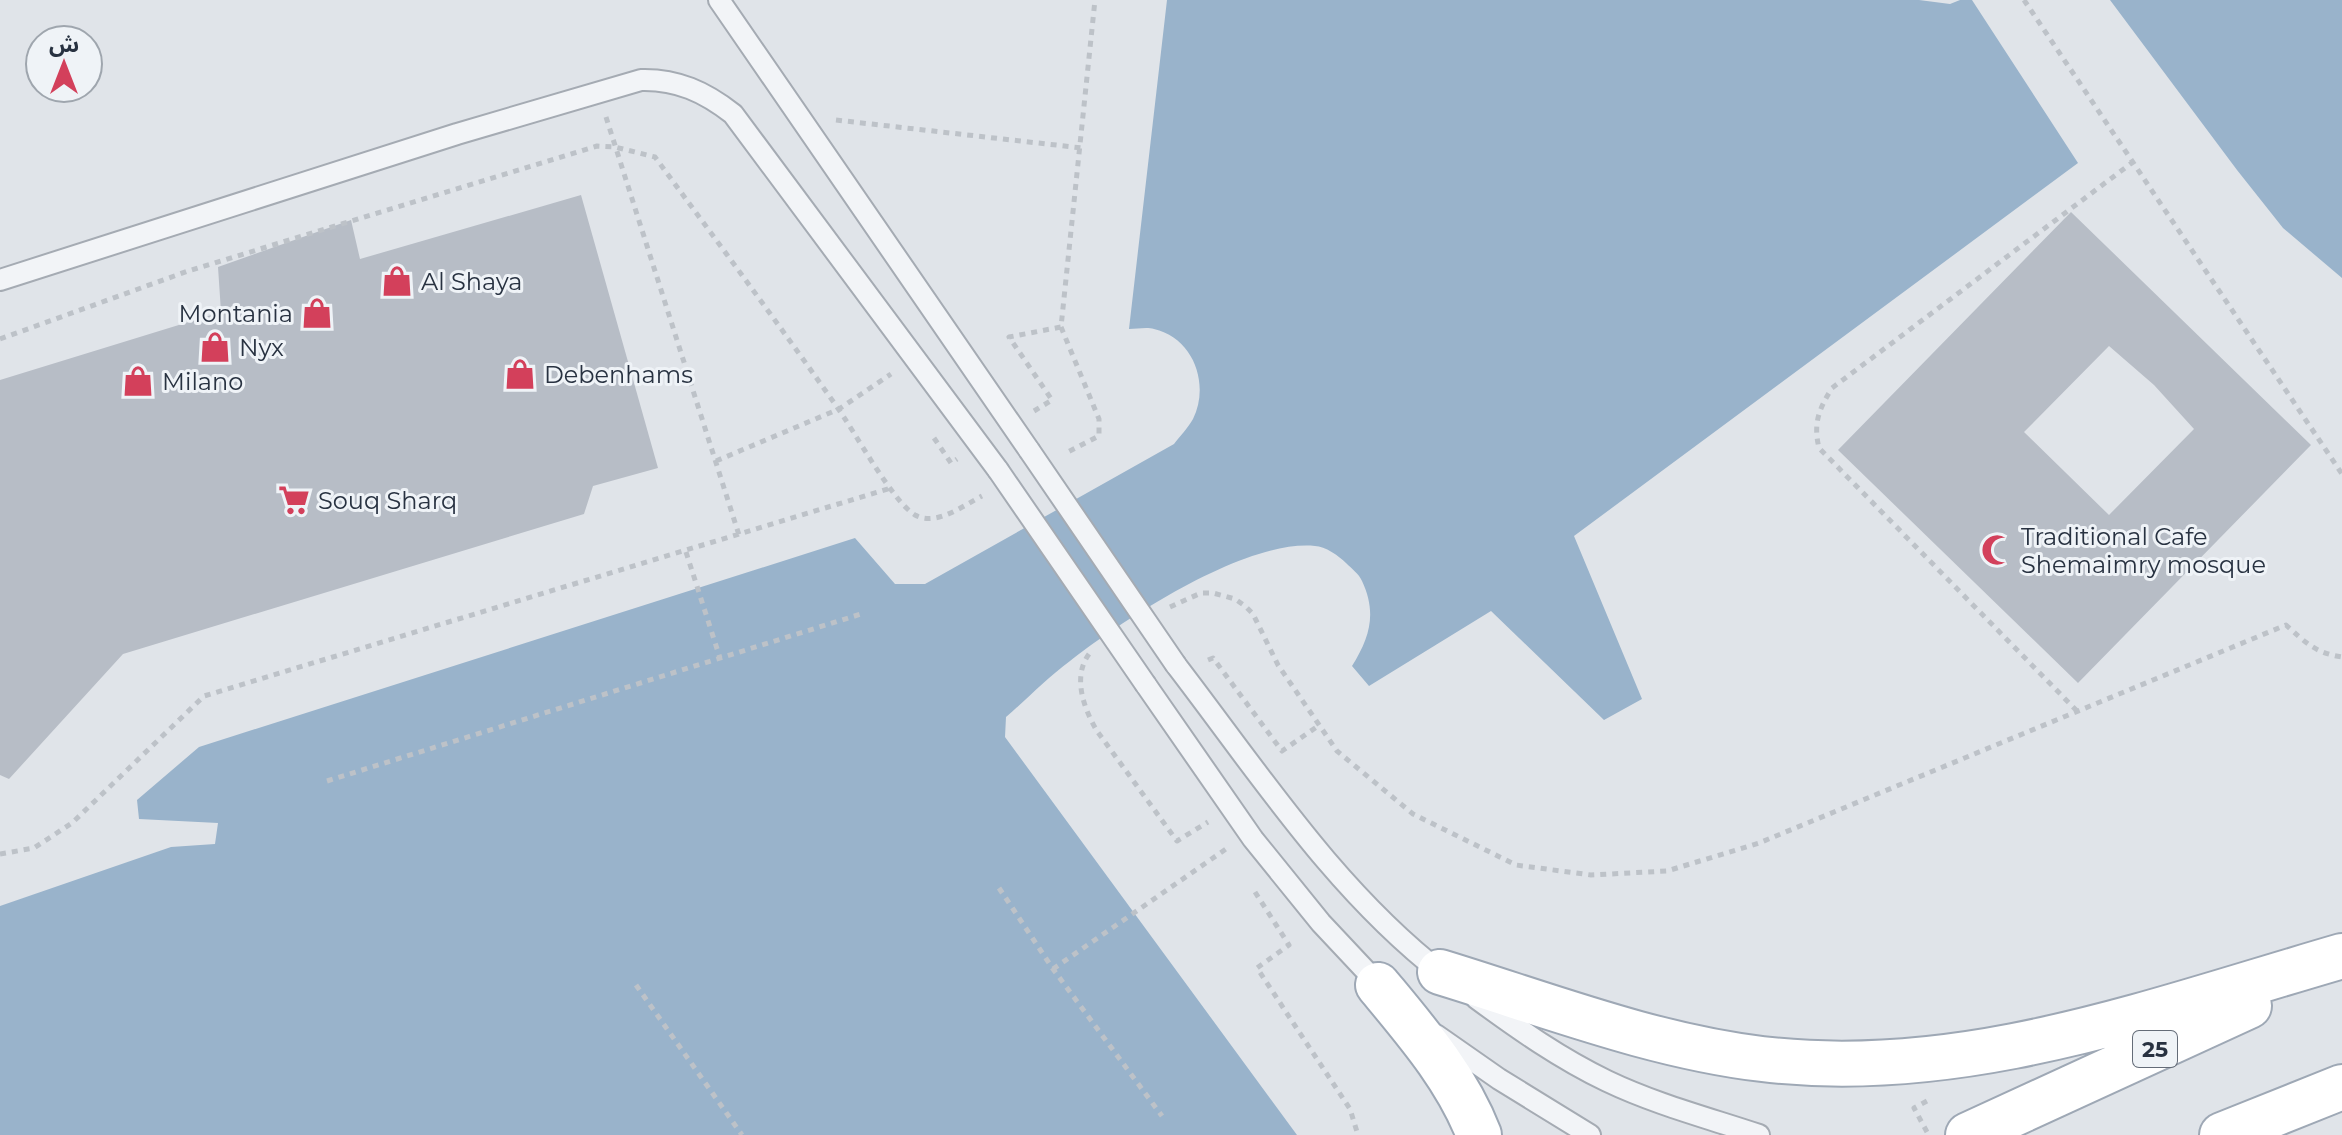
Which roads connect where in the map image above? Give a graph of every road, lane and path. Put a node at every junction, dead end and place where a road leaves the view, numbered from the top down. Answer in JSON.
{"nodes":[{"id":1,"x":719,"y":0,"type":"edge"},
{"id":2,"x":1095,"y":0,"type":"edge"},
{"id":3,"x":2024,"y":0,"type":"edge"},
{"id":4,"x":598,"y":92,"type":"junction"},
{"id":5,"x":800,"y":116,"type":"junction"},
{"id":6,"x":615,"y":147,"type":"junction"},
{"id":7,"x":1082,"y":148,"type":"junction"},
{"id":8,"x":2133,"y":162,"type":"junction"},
{"id":9,"x":0,"y":280,"type":"edge"},
{"id":10,"x":0,"y":339,"type":"edge"},
{"id":11,"x":892,"y":374,"type":"dead end"},
{"id":12,"x":1052,"y":400,"type":"dead end"},
{"id":13,"x":839,"y":409,"type":"junction"},
{"id":14,"x":716,"y":461,"type":"junction"},
{"id":15,"x":2342,"y":474,"type":"edge"},
{"id":16,"x":891,"y":488,"type":"junction"},
{"id":17,"x":924,"y":519,"type":"dead end"},
{"id":18,"x":739,"y":535,"type":"junction"},
{"id":19,"x":686,"y":552,"type":"junction"},
{"id":20,"x":861,"y":614,"type":"dead end"},
{"id":21,"x":2342,"y":657,"type":"edge"},
{"id":22,"x":720,"y":658,"type":"junction"},
{"id":23,"x":1213,"y":658,"type":"dead end"},
{"id":24,"x":1278,"y":665,"type":"dead end"},
{"id":25,"x":2077,"y":711,"type":"junction"},
{"id":26,"x":1318,"y":726,"type":"junction"},
{"id":27,"x":327,"y":781,"type":"dead end"},
{"id":28,"x":1226,"y":849,"type":"dead end"},
{"id":29,"x":0,"y":854,"type":"edge"},
{"id":30,"x":999,"y":888,"type":"dead end"},
{"id":31,"x":2342,"y":956,"type":"edge"},
{"id":32,"x":2342,"y":963,"type":"edge"},
{"id":33,"x":1053,"y":969,"type":"junction"},
{"id":34,"x":1440,"y":972,"type":"junction"},
{"id":35,"x":636,"y":985,"type":"dead end"},
{"id":36,"x":1378,"y":985,"type":"junction"},
{"id":37,"x":2342,"y":1087,"type":"edge"},
{"id":38,"x":1162,"y":1116,"type":"dead end"},
{"id":39,"x":742,"y":1135,"type":"edge"},
{"id":40,"x":1479,"y":1135,"type":"edge"},
{"id":41,"x":1590,"y":1135,"type":"edge"},
{"id":42,"x":1759,"y":1135,"type":"edge"},
{"id":43,"x":1968,"y":1135,"type":"edge"},
{"id":44,"x":2222,"y":1135,"type":"edge"}],
"edges":[{"from":1,"to":5,"type":"lane"},
{"from":2,"to":7,"type":"path"},
{"from":3,"to":8,"type":"path"},
{"from":4,"to":6,"type":"path"},
{"from":4,"to":9,"type":"lane"},
{"from":4,"to":36,"type":"lane","bridge":true},
{"from":5,"to":7,"type":"path"},
{"from":5,"to":34,"type":"lane","bridge":true},
{"from":6,"to":10,"type":"path"},
{"from":6,"to":13,"type":"path"},
{"from":6,"to":14,"type":"path"},
{"from":7,"to":12,"type":"path"},
{"from":8,"to":15,"type":"path"},
{"from":8,"to":25,"type":"path"},
{"from":11,"to":13,"type":"path"},
{"from":13,"to":14,"type":"path"},
{"from":13,"to":16,"type":"path"},
{"from":14,"to":18,"type":"path"},
{"from":16,"to":17,"type":"path"},
{"from":16,"to":18,"type":"path"},
{"from":18,"to":19,"type":"path"},
{"from":19,"to":22,"type":"path"},
{"from":19,"to":29,"type":"path"},
{"from":20,"to":22,"type":"path"},
{"from":21,"to":25,"type":"path"},
{"from":22,"to":27,"type":"path"},
{"from":23,"to":26,"type":"path"},
{"from":24,"to":26,"type":"path"},
{"from":25,"to":26,"type":"path"},
{"from":28,"to":33,"type":"path"},
{"from":30,"to":33,"type":"path"},
{"from":31,"to":34,"type":"main road"},
{"from":32,"to":43,"type":"main road","number":"25"},
{"from":33,"to":38,"type":"path"},
{"from":34,"to":42,"type":"lane"},
{"from":35,"to":39,"type":"path"},
{"from":36,"to":40,"type":"main road"},
{"from":36,"to":41,"type":"lane"},
{"from":37,"to":44,"type":"main road"}]}
